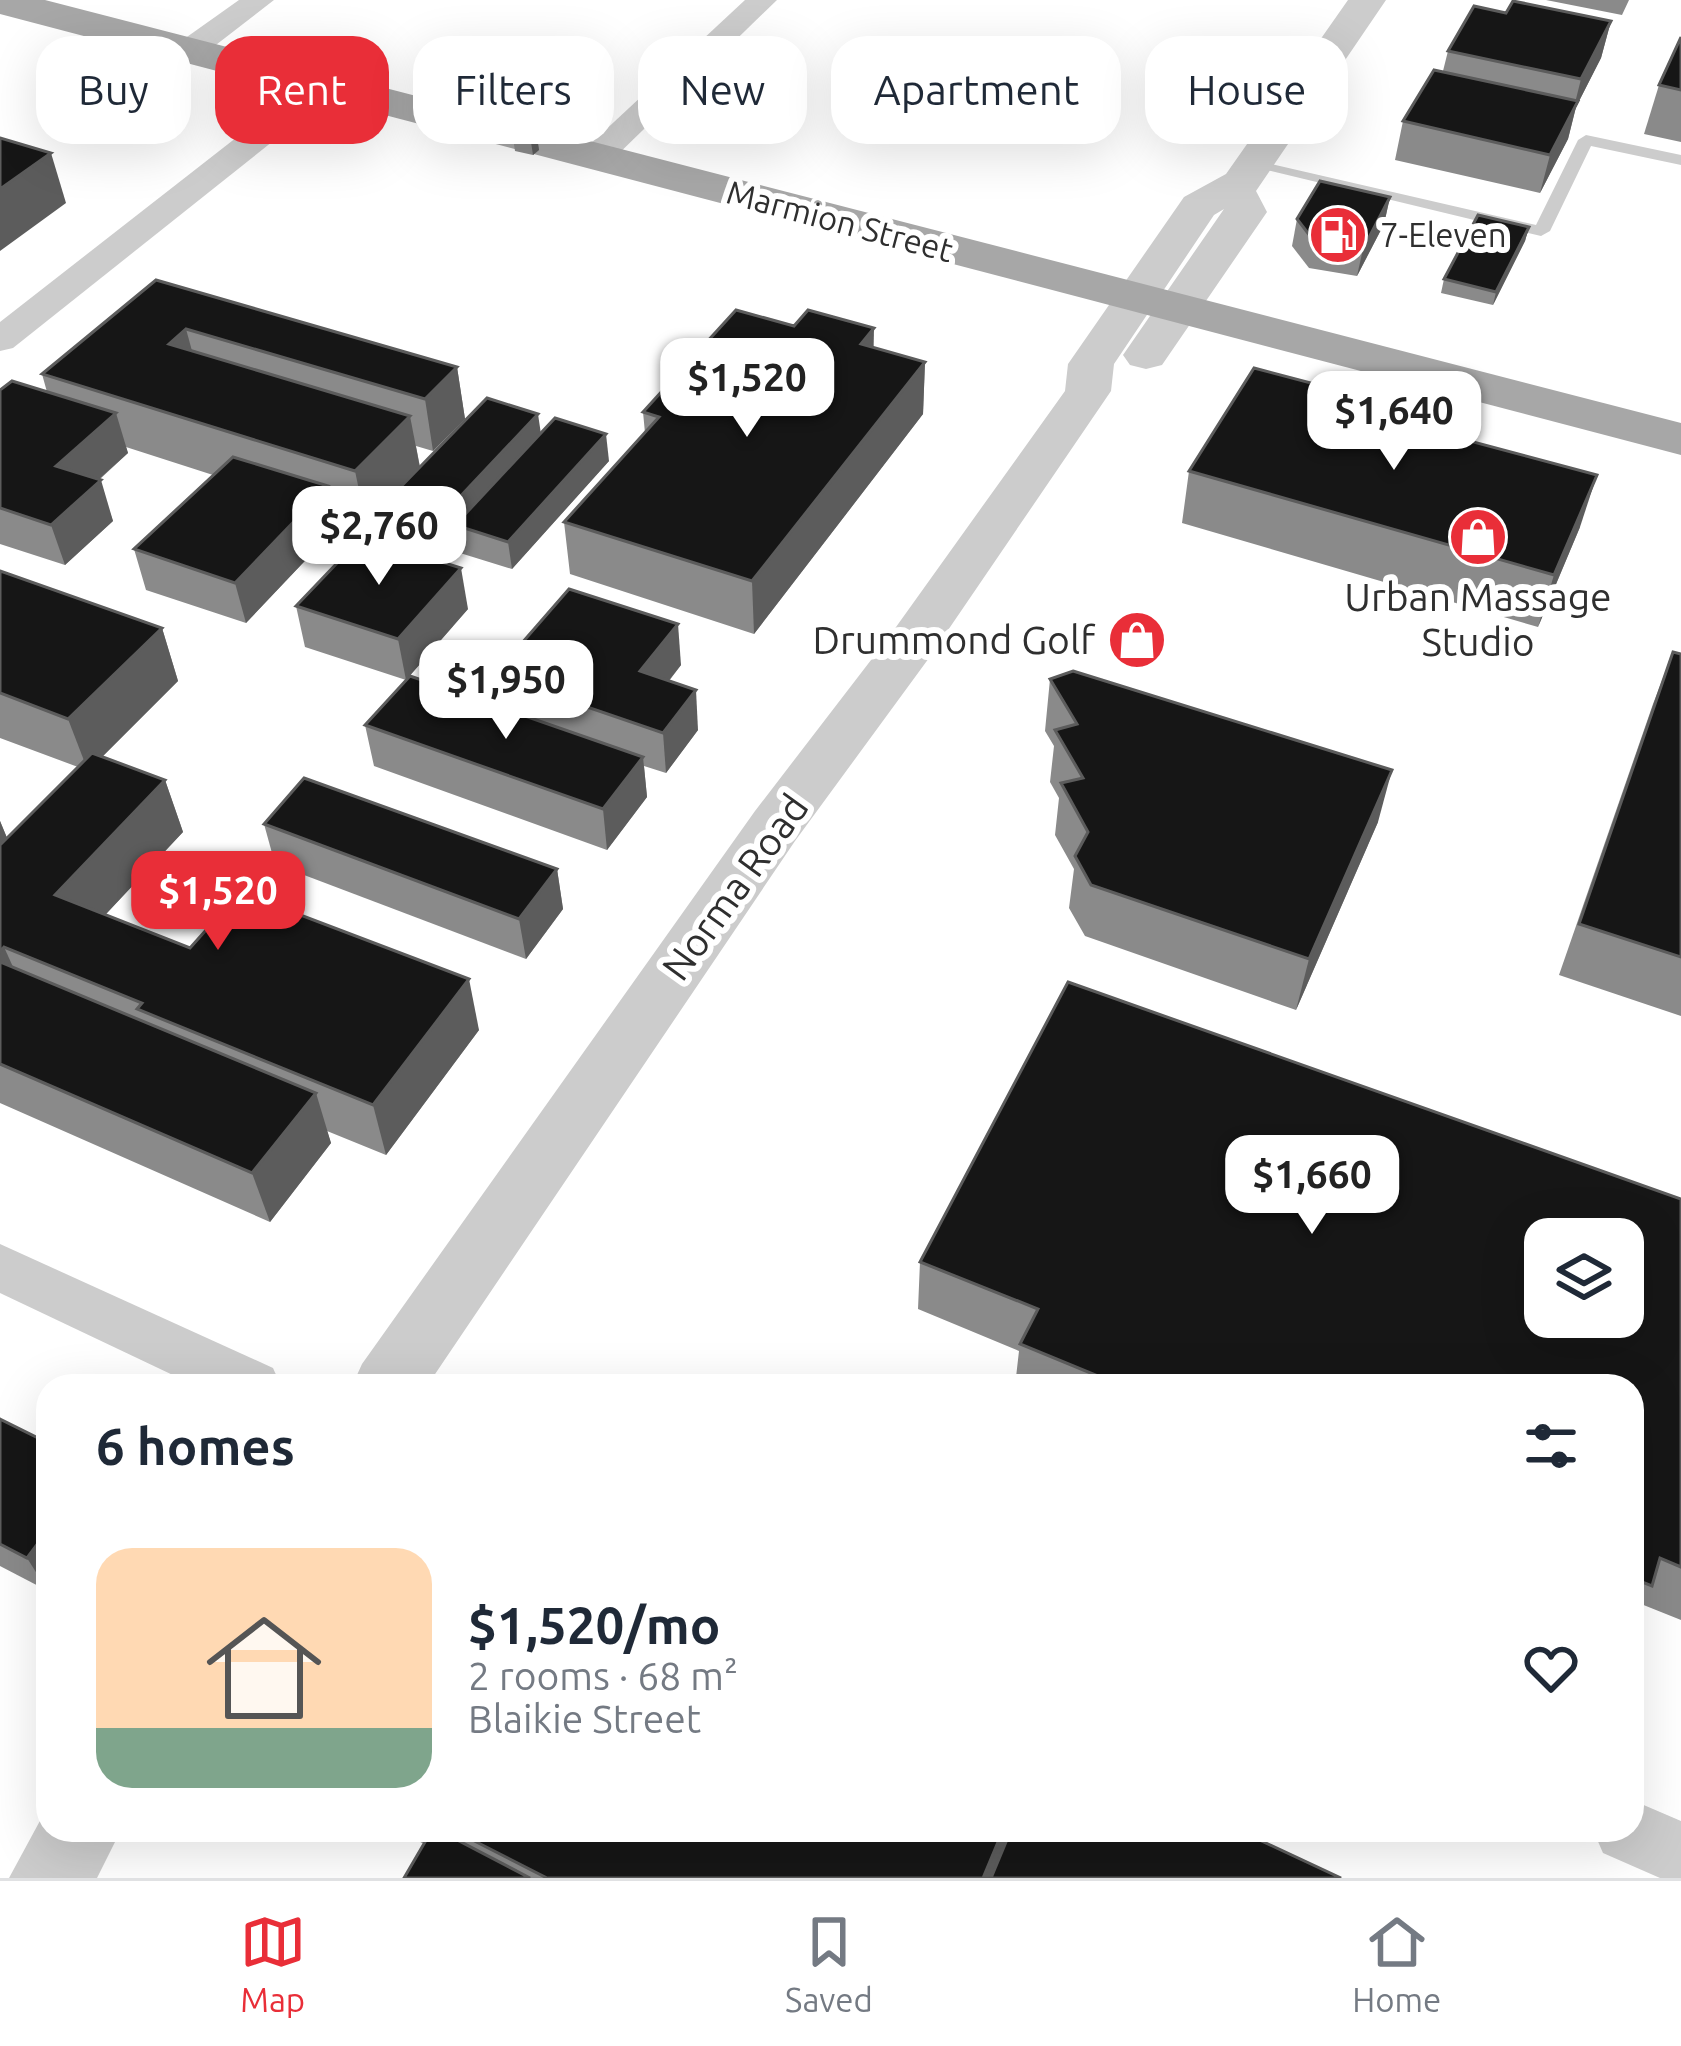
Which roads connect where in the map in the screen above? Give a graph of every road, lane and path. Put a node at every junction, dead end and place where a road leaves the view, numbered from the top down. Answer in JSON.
{"nodes":[{"id":1,"x":51,"y":0,"type":"edge"},
{"id":2,"x":259,"y":0,"type":"edge"},
{"id":3,"x":762,"y":0,"type":"edge"},
{"id":4,"x":1367,"y":0,"type":"edge"},
{"id":5,"x":0,"y":2,"type":"edge"},
{"id":6,"x":196,"y":45,"type":"junction"},
{"id":7,"x":215,"y":50,"type":"edge"},
{"id":8,"x":389,"y":94,"type":"edge"},
{"id":9,"x":249,"y":144,"type":"edge"},
{"id":10,"x":604,"y":149,"type":"junction"},
{"id":11,"x":1681,"y":160,"type":"edge"},
{"id":12,"x":1248,"y":174,"type":"junction"},
{"id":13,"x":1167,"y":289,"type":"junction"},
{"id":14,"x":0,"y":340,"type":"edge"},
{"id":15,"x":1681,"y":407,"type":"edge"},
{"id":16,"x":1681,"y":439,"type":"edge"},
{"id":17,"x":0,"y":1267,"type":"edge"},
{"id":18,"x":227,"y":1374,"type":"edge"},
{"id":19,"x":395,"y":1374,"type":"edge"},
{"id":20,"x":1644,"y":1838,"type":"edge"},
{"id":21,"x":72,"y":1842,"type":"edge"},
{"id":22,"x":1681,"y":1854,"type":"edge"},
{"id":23,"x":50,"y":1878,"type":"edge"}],
"edges":[{"from":1,"to":6,"type":"main road","name":"Marmion Street"},
{"from":2,"to":6,"type":"street"},
{"from":3,"to":10,"type":"street"},
{"from":4,"to":12,"type":"street","name":"Norma Road"},
{"from":5,"to":6,"type":"main road","name":"Marmion Street"},
{"from":6,"to":7,"type":"main road","name":"Marmion Street"},
{"from":8,"to":10,"type":"main road","name":"Marmion Street"},
{"from":9,"to":14,"type":"street"},
{"from":10,"to":13,"type":"main road","name":"Marmion Street"},
{"from":11,"to":12,"type":"lane"},
{"from":12,"to":13,"type":"street","name":"Norma Road"},
{"from":13,"to":15,"type":"main road","name":"Marmion Street"},
{"from":13,"to":16,"type":"main road","name":"Marmion Street"},
{"from":13,"to":19,"type":"street","name":"Norma Road"},
{"from":17,"to":18,"type":"street"},
{"from":20,"to":22,"type":"street"},
{"from":21,"to":23,"type":"street"}]}
